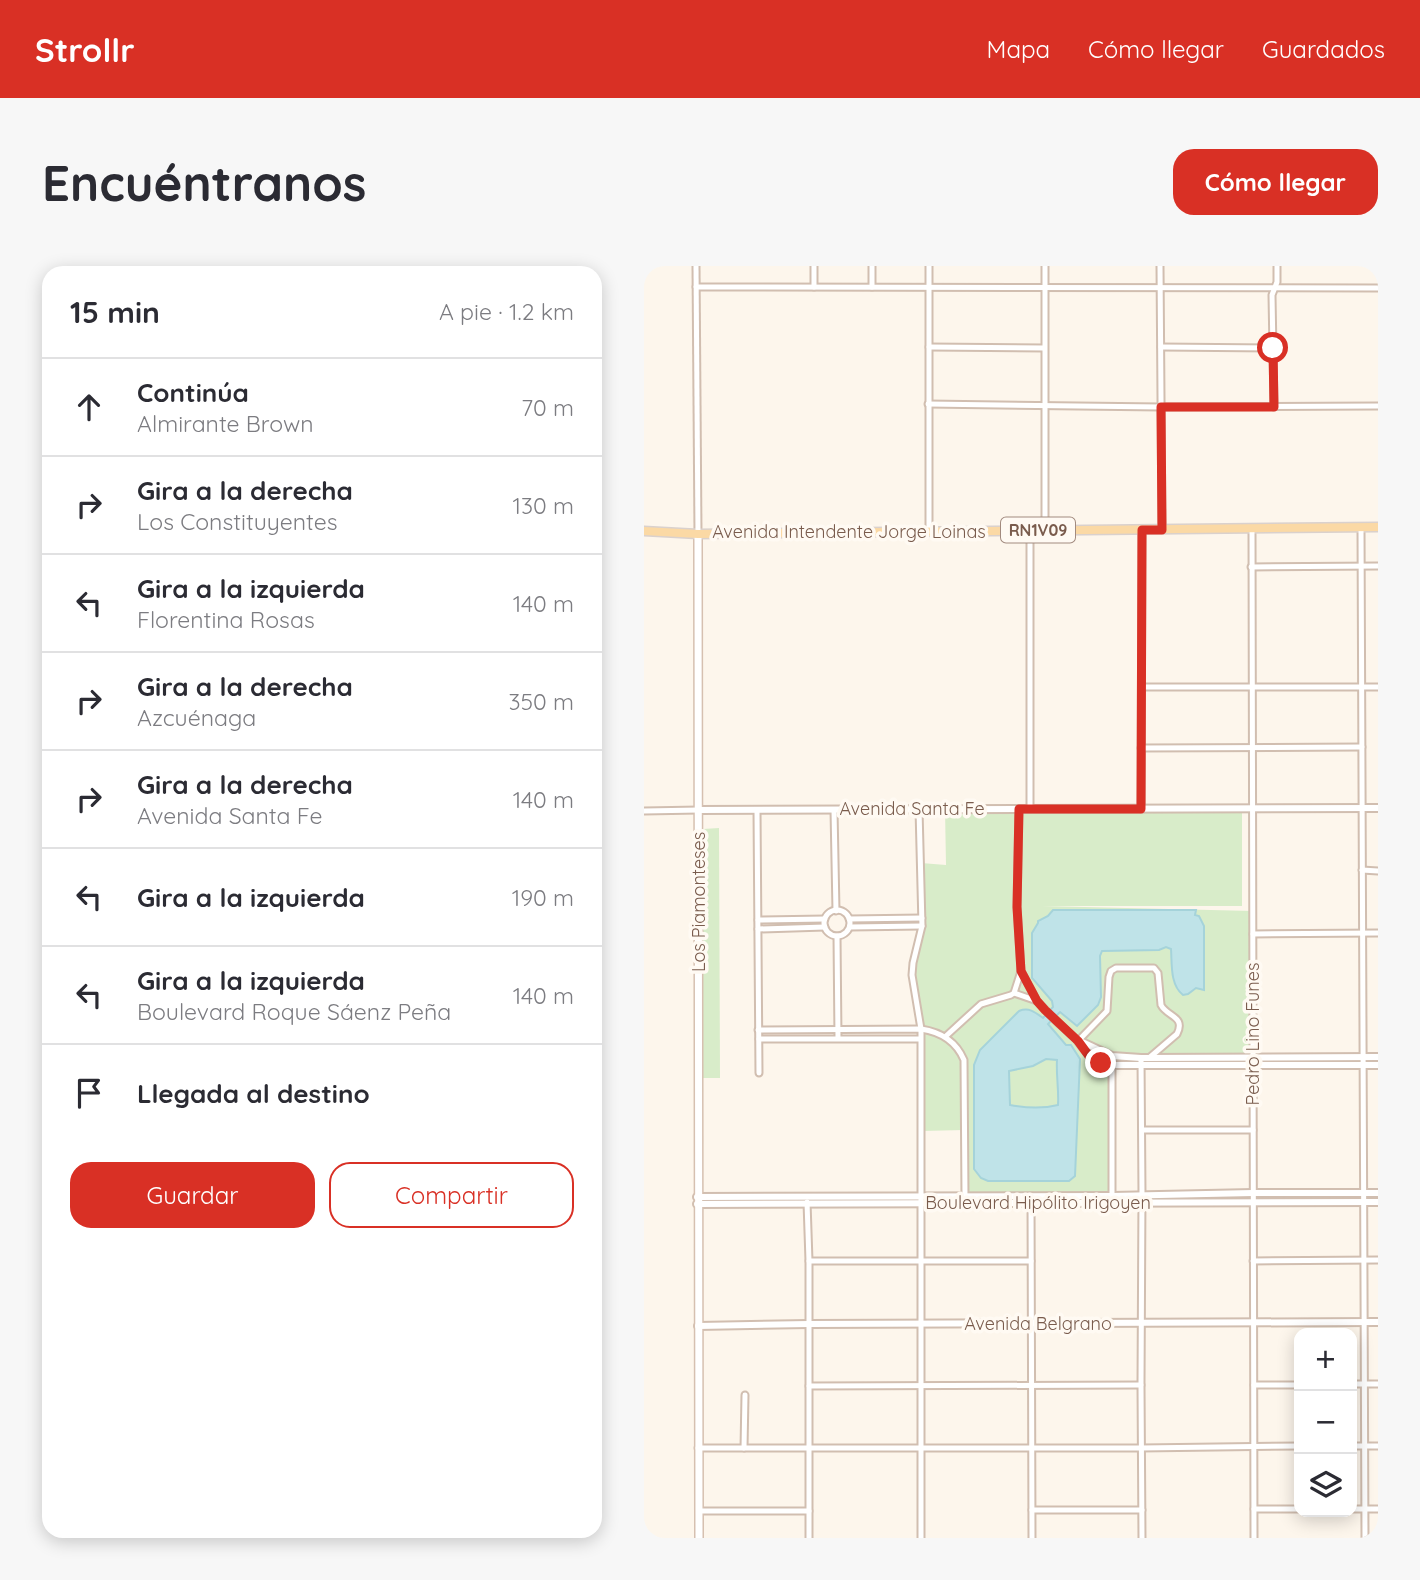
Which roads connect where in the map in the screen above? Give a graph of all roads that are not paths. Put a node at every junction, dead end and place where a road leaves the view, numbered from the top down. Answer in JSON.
{"nodes":[{"id":1,"x":696,"y":266,"type":"edge"},
{"id":2,"x":814,"y":266,"type":"edge"},
{"id":3,"x":872,"y":266,"type":"edge"},
{"id":4,"x":929,"y":266,"type":"edge"},
{"id":5,"x":1045,"y":266,"type":"edge"},
{"id":6,"x":1160,"y":266,"type":"edge"},
{"id":7,"x":1277,"y":266,"type":"edge"},
{"id":8,"x":696,"y":287,"type":"junction"},
{"id":9,"x":814,"y":287,"type":"junction"},
{"id":10,"x":872,"y":287,"type":"junction"},
{"id":11,"x":1045,"y":287,"type":"junction"},
{"id":12,"x":929,"y":288,"type":"junction"},
{"id":13,"x":1160,"y":288,"type":"junction"},
{"id":14,"x":1275,"y":288,"type":"junction"},
{"id":15,"x":1378,"y":288,"type":"edge"},
{"id":16,"x":929,"y":347,"type":"junction"},
{"id":17,"x":1161,"y":347,"type":"junction"},
{"id":18,"x":1044,"y":348,"type":"junction"},
{"id":19,"x":1273,"y":348,"type":"junction"},
{"id":20,"x":928,"y":404,"type":"junction"},
{"id":21,"x":1044,"y":404,"type":"junction"},
{"id":22,"x":1378,"y":406,"type":"edge"},
{"id":23,"x":1161,"y":407,"type":"junction"},
{"id":24,"x":1274,"y":407,"type":"junction"},
{"id":25,"x":1361,"y":527,"type":"junction"},
{"id":26,"x":1378,"y":527,"type":"edge"},
{"id":27,"x":1252,"y":529,"type":"junction"},
{"id":28,"x":1045,"y":530,"type":"junction"},
{"id":29,"x":1142,"y":530,"type":"junction"},
{"id":30,"x":1162,"y":530,"type":"junction"},
{"id":31,"x":644,"y":531,"type":"edge"},
{"id":32,"x":1030,"y":531,"type":"junction"},
{"id":33,"x":929,"y":532,"type":"junction"},
{"id":34,"x":698,"y":534,"type":"junction"},
{"id":35,"x":1361,"y":566,"type":"junction"},
{"id":36,"x":1378,"y":566,"type":"edge"},
{"id":37,"x":1251,"y":567,"type":"junction"},
{"id":38,"x":1251,"y":686,"type":"junction"},
{"id":39,"x":1142,"y":687,"type":"junction"},
{"id":40,"x":1362,"y":687,"type":"junction"},
{"id":41,"x":1378,"y":687,"type":"edge"},
{"id":42,"x":1252,"y":747,"type":"junction"},
{"id":43,"x":1362,"y":747,"type":"junction"},
{"id":44,"x":1141,"y":748,"type":"junction"},
{"id":45,"x":1252,"y":808,"type":"junction"},
{"id":46,"x":1362,"y":808,"type":"junction"},
{"id":47,"x":1378,"y":808,"type":"edge"},
{"id":48,"x":919,"y":809,"type":"junction"},
{"id":49,"x":1019,"y":809,"type":"junction"},
{"id":50,"x":1030,"y":809,"type":"junction"},
{"id":51,"x":1141,"y":809,"type":"junction"},
{"id":52,"x":644,"y":810,"type":"edge"},
{"id":53,"x":699,"y":810,"type":"junction"},
{"id":54,"x":757,"y":810,"type":"junction"},
{"id":55,"x":834,"y":810,"type":"junction"},
{"id":56,"x":1362,"y":870,"type":"junction"},
{"id":57,"x":1378,"y":871,"type":"edge"},
{"id":58,"x":836,"y":911,"type":"junction"},
{"id":59,"x":922,"y":918,"type":"junction"},
{"id":60,"x":825,"y":919,"type":"junction"},
{"id":61,"x":849,"y":919,"type":"junction"},
{"id":62,"x":758,"y":920,"type":"junction"},
{"id":63,"x":922,"y":926,"type":"junction"},
{"id":64,"x":825,"y":927,"type":"junction"},
{"id":65,"x":850,"y":927,"type":"junction"},
{"id":66,"x":758,"y":929,"type":"junction"},
{"id":67,"x":1363,"y":933,"type":"junction"},
{"id":68,"x":1378,"y":933,"type":"edge"},
{"id":69,"x":1253,"y":934,"type":"junction"},
{"id":70,"x":837,"y":936,"type":"junction"},
{"id":71,"x":1021,"y":971,"type":"junction"},
{"id":72,"x":1014,"y":993,"type":"junction"},
{"id":73,"x":1037,"y":1001,"type":"junction"},
{"id":74,"x":921,"y":1029,"type":"junction"},
{"id":75,"x":758,"y":1030,"type":"junction"},
{"id":76,"x":838,"y":1030,"type":"junction"},
{"id":77,"x":946,"y":1036,"type":"junction"},
{"id":78,"x":838,"y":1038,"type":"junction"},
{"id":79,"x":759,"y":1039,"type":"junction"},
{"id":80,"x":920,"y":1039,"type":"junction"},
{"id":81,"x":1078,"y":1041,"type":"junction"},
{"id":82,"x":1112,"y":1056,"type":"junction"},
{"id":83,"x":1378,"y":1056,"type":"edge"},
{"id":84,"x":1253,"y":1057,"type":"junction"},
{"id":85,"x":1363,"y":1057,"type":"junction"},
{"id":86,"x":1149,"y":1058,"type":"junction"},
{"id":87,"x":1141,"y":1062,"type":"junction"},
{"id":88,"x":1111,"y":1065,"type":"junction"},
{"id":89,"x":1378,"y":1065,"type":"edge"},
{"id":90,"x":1253,"y":1066,"type":"junction"},
{"id":91,"x":1363,"y":1066,"type":"junction"},
{"id":92,"x":759,"y":1073,"type":"dead end"},
{"id":93,"x":1142,"y":1130,"type":"junction"},
{"id":94,"x":1253,"y":1130,"type":"junction"},
{"id":95,"x":1253,"y":1193,"type":"junction"},
{"id":96,"x":1364,"y":1193,"type":"junction"},
{"id":97,"x":1378,"y":1193,"type":"edge"},
{"id":98,"x":1142,"y":1194,"type":"junction"},
{"id":99,"x":1112,"y":1196,"type":"junction"},
{"id":100,"x":965,"y":1197,"type":"junction"},
{"id":101,"x":1031,"y":1199,"type":"junction"},
{"id":102,"x":807,"y":1200,"type":"junction"},
{"id":103,"x":920,"y":1200,"type":"junction"},
{"id":104,"x":697,"y":1201,"type":"junction"},
{"id":105,"x":1364,"y":1202,"type":"junction"},
{"id":106,"x":1378,"y":1202,"type":"edge"},
{"id":107,"x":1142,"y":1203,"type":"junction"},
{"id":108,"x":1253,"y":1203,"type":"junction"},
{"id":109,"x":1364,"y":1260,"type":"junction"},
{"id":110,"x":1378,"y":1260,"type":"edge"},
{"id":111,"x":809,"y":1261,"type":"junction"},
{"id":112,"x":1031,"y":1261,"type":"junction"},
{"id":113,"x":1253,"y":1261,"type":"junction"},
{"id":114,"x":920,"y":1262,"type":"junction"},
{"id":115,"x":1364,"y":1322,"type":"junction"},
{"id":116,"x":1378,"y":1322,"type":"edge"},
{"id":117,"x":1141,"y":1323,"type":"junction"},
{"id":118,"x":1254,"y":1323,"type":"junction"},
{"id":119,"x":809,"y":1324,"type":"junction"},
{"id":120,"x":921,"y":1324,"type":"junction"},
{"id":121,"x":1031,"y":1324,"type":"junction"},
{"id":122,"x":698,"y":1326,"type":"junction"},
{"id":123,"x":1357,"y":1384,"type":"edge"},
{"id":124,"x":1365,"y":1384,"type":"junction"},
{"id":125,"x":1378,"y":1384,"type":"edge"},
{"id":126,"x":921,"y":1385,"type":"junction"},
{"id":127,"x":1031,"y":1385,"type":"junction"},
{"id":128,"x":1141,"y":1385,"type":"junction"},
{"id":129,"x":1254,"y":1385,"type":"junction"},
{"id":130,"x":1294,"y":1385,"type":"edge"},
{"id":131,"x":809,"y":1386,"type":"junction"},
{"id":132,"x":745,"y":1395,"type":"dead end"},
{"id":133,"x":1254,"y":1446,"type":"junction"},
{"id":134,"x":1294,"y":1446,"type":"edge"},
{"id":135,"x":1357,"y":1446,"type":"edge"},
{"id":136,"x":1365,"y":1446,"type":"junction"},
{"id":137,"x":1378,"y":1446,"type":"edge"},
{"id":138,"x":698,"y":1448,"type":"junction"},
{"id":139,"x":744,"y":1448,"type":"junction"},
{"id":140,"x":809,"y":1448,"type":"junction"},
{"id":141,"x":1031,"y":1448,"type":"junction"},
{"id":142,"x":1141,"y":1448,"type":"junction"},
{"id":143,"x":920,"y":1449,"type":"junction"},
{"id":144,"x":1365,"y":1508,"type":"junction"},
{"id":145,"x":1378,"y":1508,"type":"edge"},
{"id":146,"x":1254,"y":1509,"type":"junction"},
{"id":147,"x":1294,"y":1509,"type":"edge"},
{"id":148,"x":1357,"y":1509,"type":"edge"},
{"id":149,"x":699,"y":1510,"type":"junction"},
{"id":150,"x":1032,"y":1510,"type":"junction"},
{"id":151,"x":1142,"y":1510,"type":"junction"},
{"id":152,"x":809,"y":1511,"type":"junction"},
{"id":153,"x":699,"y":1538,"type":"edge"},
{"id":154,"x":809,"y":1538,"type":"edge"},
{"id":155,"x":921,"y":1538,"type":"edge"},
{"id":156,"x":1032,"y":1538,"type":"edge"},
{"id":157,"x":1142,"y":1538,"type":"edge"},
{"id":158,"x":1254,"y":1538,"type":"edge"},
{"id":159,"x":1365,"y":1538,"type":"edge"}],
"edges":[{"from":1,"to":8,"type":"street","name":"Los Piamonteses"},
{"from":2,"to":9,"type":"street"},
{"from":3,"to":10,"type":"street"},
{"from":4,"to":12,"type":"street"},
{"from":5,"to":11,"type":"street"},
{"from":6,"to":13,"type":"street"},
{"from":7,"to":14,"type":"street"},
{"from":8,"to":9,"type":"street"},
{"from":8,"to":34,"type":"street","name":"Los Piamonteses"},
{"from":9,"to":10,"type":"street"},
{"from":10,"to":12,"type":"street"},
{"from":11,"to":12,"type":"street"},
{"from":11,"to":13,"type":"street"},
{"from":11,"to":18,"type":"street"},
{"from":12,"to":16,"type":"street"},
{"from":13,"to":14,"type":"street"},
{"from":13,"to":17,"type":"street"},
{"from":14,"to":15,"type":"street"},
{"from":14,"to":19,"type":"street"},
{"from":16,"to":18,"type":"street"},
{"from":16,"to":20,"type":"street"},
{"from":17,"to":19,"type":"street"},
{"from":17,"to":23,"type":"street"},
{"from":18,"to":21,"type":"street"},
{"from":19,"to":24,"type":"street"},
{"from":20,"to":21,"type":"street"},
{"from":20,"to":33,"type":"street"},
{"from":21,"to":23,"type":"street"},
{"from":21,"to":28,"type":"street"},
{"from":22,"to":24,"type":"street"},
{"from":23,"to":24,"type":"street"},
{"from":23,"to":30,"type":"street"},
{"from":25,"to":26,"type":"main road","name":"Avenida Intendente Jorge Loinas","number":"RN1V09"},
{"from":25,"to":27,"type":"main road","name":"Avenida Intendente Jorge Loinas","number":"RN1V09"},
{"from":25,"to":35,"type":"street"},
{"from":27,"to":30,"type":"main road","name":"Avenida Intendente Jorge Loinas","number":"RN1V09"},
{"from":27,"to":37,"type":"street","name":"Pedro Lino Funes"},
{"from":28,"to":29,"type":"main road","name":"Avenida Intendente Jorge Loinas","number":"RN1V09"},
{"from":28,"to":32,"type":"main road","name":"Avenida Intendente Jorge Loinas","number":"RN1V09"},
{"from":29,"to":30,"type":"main road","name":"Avenida Intendente Jorge Loinas","number":"RN1V09"},
{"from":29,"to":39,"type":"street"},
{"from":31,"to":34,"type":"main road","number":"RN1V09"},
{"from":32,"to":33,"type":"main road","name":"Avenida Intendente Jorge Loinas","number":"RN1V09"},
{"from":32,"to":50,"type":"street"},
{"from":33,"to":34,"type":"main road","name":"Avenida Intendente Jorge Loinas","number":"RN1V09"},
{"from":34,"to":53,"type":"main road","name":"Los Piamonteses"},
{"from":35,"to":36,"type":"street"},
{"from":35,"to":37,"type":"street"},
{"from":35,"to":40,"type":"street"},
{"from":37,"to":38,"type":"street","name":"Pedro Lino Funes"},
{"from":38,"to":39,"type":"street"},
{"from":38,"to":40,"type":"street"},
{"from":38,"to":42,"type":"street","name":"Pedro Lino Funes"},
{"from":39,"to":44,"type":"street"},
{"from":40,"to":41,"type":"street"},
{"from":40,"to":43,"type":"street"},
{"from":42,"to":43,"type":"street"},
{"from":42,"to":44,"type":"street"},
{"from":42,"to":45,"type":"street","name":"Pedro Lino Funes"},
{"from":43,"to":46,"type":"street"},
{"from":44,"to":51,"type":"street"},
{"from":45,"to":46,"type":"street","name":"Avenida Santa Fe"},
{"from":45,"to":51,"type":"street","name":"Avenida Santa Fe"},
{"from":45,"to":69,"type":"street","name":"Pedro Lino Funes"},
{"from":46,"to":47,"type":"street","name":"Avenida Santa Fe"},
{"from":46,"to":56,"type":"street"},
{"from":48,"to":49,"type":"street","name":"Avenida Santa Fe"},
{"from":48,"to":55,"type":"street","name":"Avenida Santa Fe"},
{"from":48,"to":59,"type":"street"},
{"from":49,"to":50,"type":"street","name":"Avenida Santa Fe"},
{"from":49,"to":71,"type":"street"},
{"from":50,"to":51,"type":"street","name":"Avenida Santa Fe"},
{"from":52,"to":53,"type":"street"},
{"from":53,"to":54,"type":"street","name":"Avenida Santa Fe"},
{"from":53,"to":104,"type":"main road","name":"Los Piamonteses"},
{"from":54,"to":55,"type":"street","name":"Avenida Santa Fe"},
{"from":54,"to":62,"type":"street"},
{"from":55,"to":58,"type":"street"},
{"from":56,"to":57,"type":"street"},
{"from":56,"to":67,"type":"street"},
{"from":58,"to":60,"type":"street"},
{"from":58,"to":61,"type":"street"},
{"from":59,"to":61,"type":"street"},
{"from":59,"to":63,"type":"street"},
{"from":60,"to":62,"type":"street"},
{"from":60,"to":64,"type":"street"},
{"from":61,"to":65,"type":"street"},
{"from":62,"to":66,"type":"street"},
{"from":63,"to":65,"type":"street"},
{"from":63,"to":74,"type":"street"},
{"from":64,"to":66,"type":"street"},
{"from":64,"to":70,"type":"street"},
{"from":65,"to":70,"type":"street"},
{"from":66,"to":75,"type":"street"},
{"from":67,"to":68,"type":"street"},
{"from":67,"to":69,"type":"street"},
{"from":67,"to":85,"type":"street"},
{"from":69,"to":84,"type":"street","name":"Pedro Lino Funes"},
{"from":70,"to":76,"type":"street"},
{"from":71,"to":72,"type":"street"},
{"from":71,"to":73,"type":"street"},
{"from":72,"to":73,"type":"street"},
{"from":72,"to":77,"type":"street"},
{"from":73,"to":81,"type":"street"},
{"from":74,"to":76,"type":"street"},
{"from":74,"to":77,"type":"street"},
{"from":74,"to":80,"type":"street"},
{"from":75,"to":76,"type":"street"},
{"from":75,"to":79,"type":"street"},
{"from":76,"to":78,"type":"street"},
{"from":77,"to":100,"type":"street"},
{"from":78,"to":79,"type":"street"},
{"from":78,"to":80,"type":"street"},
{"from":79,"to":92,"type":"street"},
{"from":80,"to":103,"type":"street"},
{"from":81,"to":82,"type":"street"},
{"from":81,"to":86,"type":"street"},
{"from":81,"to":88,"type":"street"},
{"from":82,"to":87,"type":"street"},
{"from":82,"to":88,"type":"street"},
{"from":83,"to":85,"type":"street"},
{"from":84,"to":85,"type":"street"},
{"from":84,"to":86,"type":"street"},
{"from":84,"to":90,"type":"street","name":"Pedro Lino Funes"},
{"from":85,"to":91,"type":"street"},
{"from":86,"to":87,"type":"street"},
{"from":87,"to":88,"type":"street"},
{"from":87,"to":90,"type":"street"},
{"from":87,"to":93,"type":"street"},
{"from":88,"to":99,"type":"street"},
{"from":89,"to":91,"type":"street"},
{"from":90,"to":91,"type":"street"},
{"from":90,"to":94,"type":"street","name":"Pedro Lino Funes"},
{"from":91,"to":96,"type":"street"},
{"from":93,"to":94,"type":"street"},
{"from":93,"to":98,"type":"street"},
{"from":94,"to":95,"type":"street","name":"Pedro Lino Funes"},
{"from":95,"to":96,"type":"street","name":"Boulevard Hipólito Irigoyen"},
{"from":95,"to":98,"type":"street","name":"Boulevard Hipólito Irigoyen"},
{"from":95,"to":108,"type":"street","name":"Pedro Lino Funes"},
{"from":96,"to":97,"type":"street","name":"Boulevard Hipólito Irigoyen"},
{"from":96,"to":105,"type":"street"},
{"from":98,"to":99,"type":"street","name":"Boulevard Hipólito Irigoyen"},
{"from":98,"to":107,"type":"street"},
{"from":99,"to":101,"type":"street","name":"Boulevard Hipólito Irigoyen"},
{"from":100,"to":101,"type":"street","name":"Boulevard Hipólito Irigoyen"},
{"from":100,"to":103,"type":"street","name":"Boulevard Hipólito Irigoyen"},
{"from":101,"to":103,"type":"street","name":"Boulevard Hipólito Irigoyen"},
{"from":101,"to":107,"type":"street","name":"Boulevard Hipólito Irigoyen"},
{"from":101,"to":112,"type":"street"},
{"from":102,"to":103,"type":"street","name":"Boulevard Hipólito Irigoyen"},
{"from":102,"to":104,"type":"street","name":"Boulevard Hipólito Irigoyen"},
{"from":102,"to":111,"type":"street"},
{"from":103,"to":114,"type":"street"},
{"from":104,"to":122,"type":"main road","name":"Los Piamonteses"},
{"from":105,"to":106,"type":"street","name":"Boulevard Hipólito Irigoyen"},
{"from":105,"to":108,"type":"street","name":"Boulevard Hipólito Irigoyen"},
{"from":105,"to":109,"type":"street"},
{"from":107,"to":108,"type":"street","name":"Boulevard Hipólito Irigoyen"},
{"from":107,"to":117,"type":"street"},
{"from":108,"to":113,"type":"street","name":"Pedro Lino Funes"},
{"from":109,"to":110,"type":"street"},
{"from":109,"to":113,"type":"street"},
{"from":109,"to":115,"type":"street"},
{"from":111,"to":114,"type":"street"},
{"from":111,"to":119,"type":"street"},
{"from":112,"to":114,"type":"street"},
{"from":112,"to":121,"type":"street"},
{"from":113,"to":118,"type":"street","name":"Pedro Lino Funes"},
{"from":114,"to":120,"type":"street"},
{"from":115,"to":116,"type":"street","name":"Avenida Belgrano"},
{"from":115,"to":118,"type":"street","name":"Avenida Belgrano"},
{"from":115,"to":124,"type":"street"},
{"from":117,"to":118,"type":"street","name":"Avenida Belgrano"},
{"from":117,"to":121,"type":"street","name":"Avenida Belgrano"},
{"from":117,"to":128,"type":"street"},
{"from":118,"to":129,"type":"street","name":"Pedro Lino Funes"},
{"from":119,"to":120,"type":"street","name":"Avenida Belgrano"},
{"from":119,"to":122,"type":"street","name":"Avenida Belgrano"},
{"from":119,"to":131,"type":"street"},
{"from":120,"to":121,"type":"street","name":"Avenida Belgrano"},
{"from":120,"to":126,"type":"street"},
{"from":121,"to":127,"type":"street"},
{"from":122,"to":138,"type":"main road","name":"Los Piamonteses"},
{"from":123,"to":124,"type":"street"},
{"from":124,"to":125,"type":"street"},
{"from":124,"to":136,"type":"street"},
{"from":126,"to":127,"type":"street"},
{"from":126,"to":131,"type":"street"},
{"from":126,"to":143,"type":"street"},
{"from":127,"to":128,"type":"street"},
{"from":127,"to":141,"type":"street"},
{"from":128,"to":142,"type":"street"},
{"from":129,"to":130,"type":"street"},
{"from":129,"to":133,"type":"street","name":"Pedro Lino Funes"},
{"from":131,"to":140,"type":"street"},
{"from":132,"to":139,"type":"street"},
{"from":133,"to":134,"type":"street"},
{"from":133,"to":142,"type":"street"},
{"from":133,"to":146,"type":"street","name":"Pedro Lino Funes"},
{"from":135,"to":136,"type":"street"},
{"from":136,"to":137,"type":"street"},
{"from":136,"to":144,"type":"street"},
{"from":138,"to":139,"type":"street"},
{"from":138,"to":149,"type":"main road","name":"Los Piamonteses"},
{"from":139,"to":140,"type":"street"},
{"from":140,"to":143,"type":"street"},
{"from":140,"to":152,"type":"street"},
{"from":141,"to":142,"type":"street"},
{"from":141,"to":143,"type":"street"},
{"from":141,"to":150,"type":"street"},
{"from":142,"to":151,"type":"street"},
{"from":143,"to":155,"type":"street"},
{"from":144,"to":145,"type":"street"},
{"from":144,"to":148,"type":"street"},
{"from":144,"to":159,"type":"street"},
{"from":146,"to":147,"type":"street"},
{"from":146,"to":158,"type":"street","name":"Pedro Lino Funes"},
{"from":149,"to":152,"type":"street"},
{"from":149,"to":153,"type":"main road","name":"Los Piamonteses"},
{"from":150,"to":151,"type":"street"},
{"from":150,"to":156,"type":"street"},
{"from":151,"to":157,"type":"street"},
{"from":152,"to":154,"type":"street"}]}
